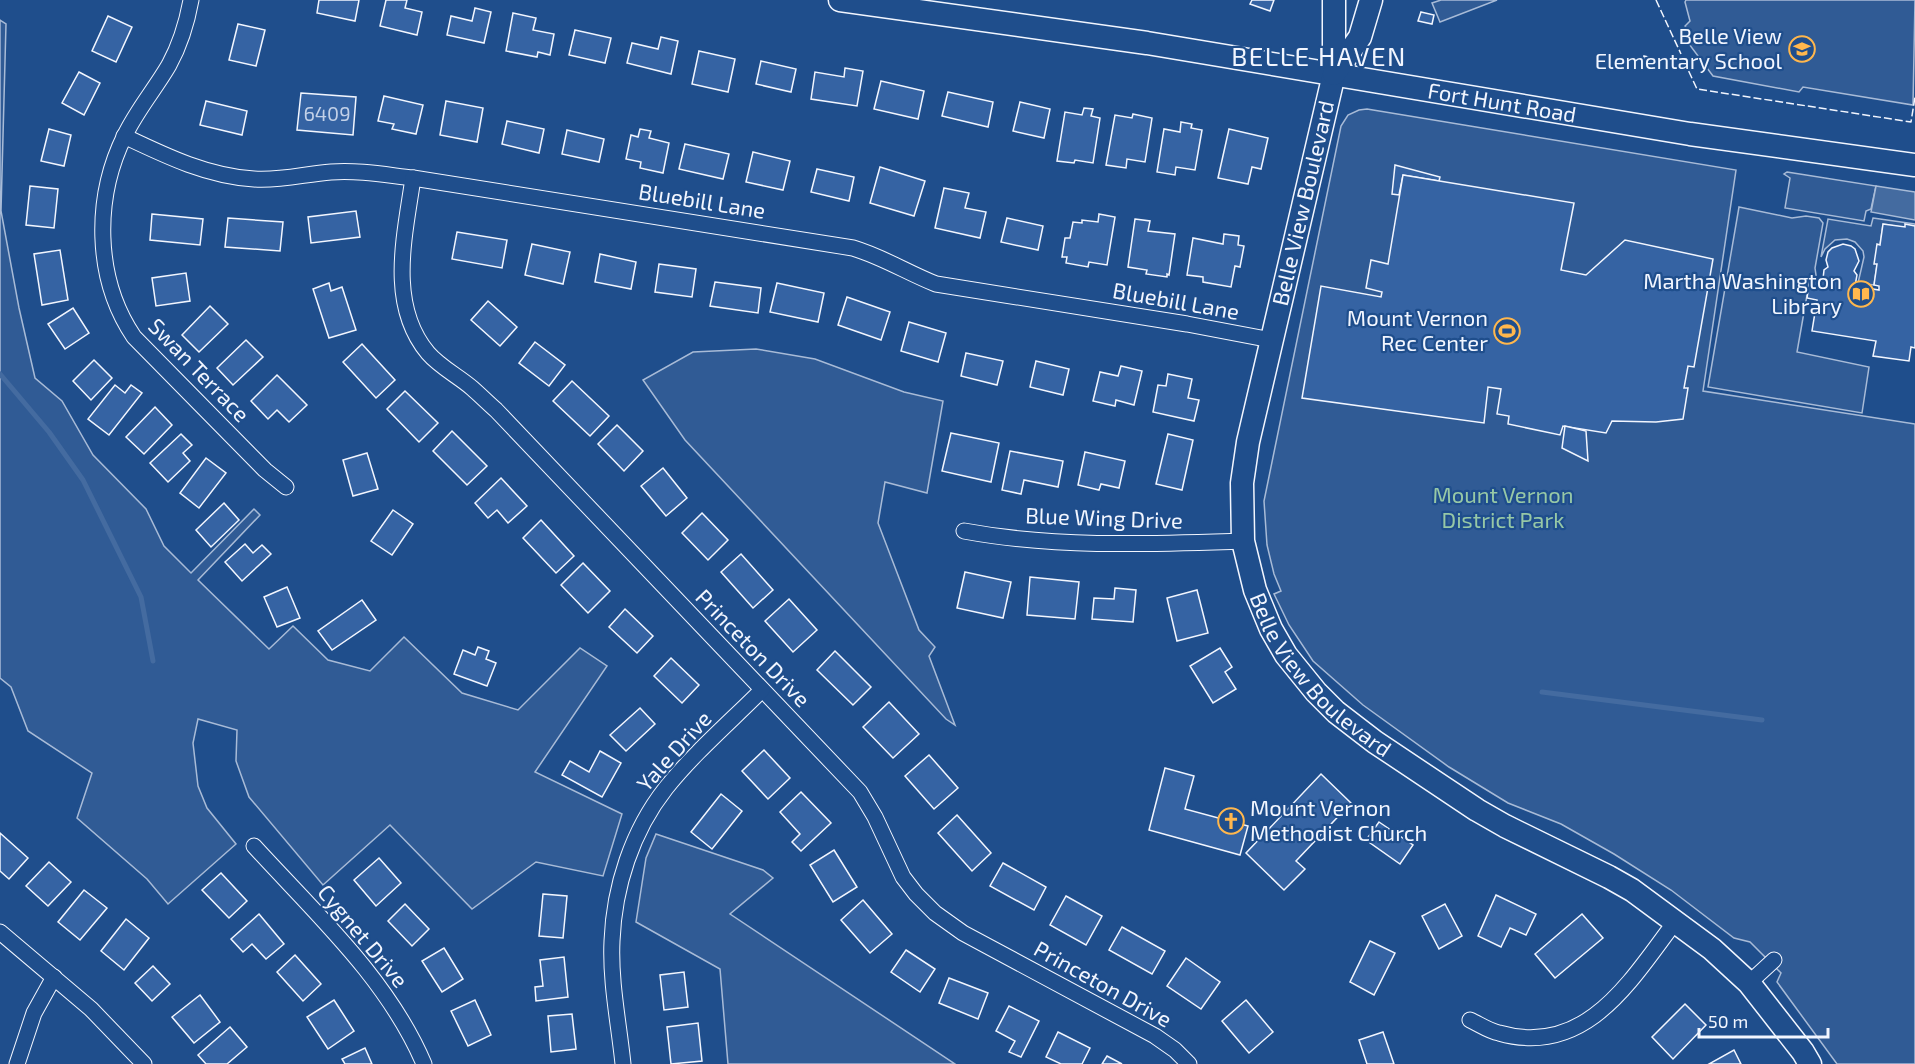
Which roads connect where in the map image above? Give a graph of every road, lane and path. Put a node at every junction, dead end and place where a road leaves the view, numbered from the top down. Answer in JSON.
{"nodes":[{"id":1,"x":191,"y":0,"type":"edge"},
{"id":2,"x":840,"y":0,"type":"edge"},
{"id":3,"x":1334,"y":0,"type":"edge"},
{"id":4,"x":1371,"y":0,"type":"edge"},
{"id":5,"x":1334,"y":74,"type":"junction"},
{"id":6,"x":124,"y":136,"type":"junction"},
{"id":7,"x":1915,"y":165,"type":"edge"},
{"id":8,"x":413,"y":178,"type":"junction"},
{"id":9,"x":1271,"y":340,"type":"junction"},
{"id":10,"x":286,"y":487,"type":"dead end"},
{"id":11,"x":964,"y":531,"type":"dead end"},
{"id":12,"x":1243,"y":541,"type":"junction"},
{"id":13,"x":762,"y":690,"type":"junction"},
{"id":14,"x":254,"y":846,"type":"dead end"},
{"id":15,"x":1675,"y":922,"type":"junction"},
{"id":16,"x":0,"y":932,"type":"edge"},
{"id":17,"x":1774,"y":960,"type":"dead end"},
{"id":18,"x":54,"y":977,"type":"junction"},
{"id":19,"x":1749,"y":983,"type":"junction"},
{"id":20,"x":1470,"y":1020,"type":"dead end"},
{"id":21,"x":17,"y":1064,"type":"edge"},
{"id":22,"x":144,"y":1064,"type":"edge"},
{"id":23,"x":424,"y":1064,"type":"edge"},
{"id":24,"x":623,"y":1064,"type":"edge"},
{"id":25,"x":1190,"y":1064,"type":"edge"},
{"id":26,"x":1810,"y":1064,"type":"edge"}],
"edges":[{"from":1,"to":6,"type":"street","name":"Swan Terrace"},
{"from":2,"to":5,"type":"main road","name":"Fort Hunt Road"},
{"from":3,"to":5,"type":"main road","name":"Belle View Boulevard"},
{"from":4,"to":5,"type":"main road","name":"Belle View Boulevard"},
{"from":5,"to":7,"type":"main road","name":"Fort Hunt Road"},
{"from":5,"to":9,"type":"main road","name":"Belle View Boulevard"},
{"from":6,"to":8,"type":"street","name":"Bluebill Lane"},
{"from":6,"to":10,"type":"street","name":"Swan Terrace"},
{"from":8,"to":9,"type":"street","name":"Bluebill Lane"},
{"from":8,"to":13,"type":"street","name":"Princeton Drive"},
{"from":9,"to":12,"type":"main road","name":"Belle View Boulevard"},
{"from":11,"to":12,"type":"street","name":"Blue Wing Drive"},
{"from":12,"to":15,"type":"main road","name":"Belle View Boulevard"},
{"from":13,"to":24,"type":"street","name":"Yale Drive"},
{"from":13,"to":25,"type":"street","name":"Princeton Drive"},
{"from":14,"to":23,"type":"street","name":"Cygnet Drive"},
{"from":15,"to":19,"type":"main road","name":"Belle View Boulevard"},
{"from":15,"to":20,"type":"street"},
{"from":16,"to":18,"type":"street"},
{"from":17,"to":19,"type":"street"},
{"from":18,"to":21,"type":"street"},
{"from":18,"to":22,"type":"street"},
{"from":19,"to":26,"type":"main road","name":"Belle View Boulevard"}]}
